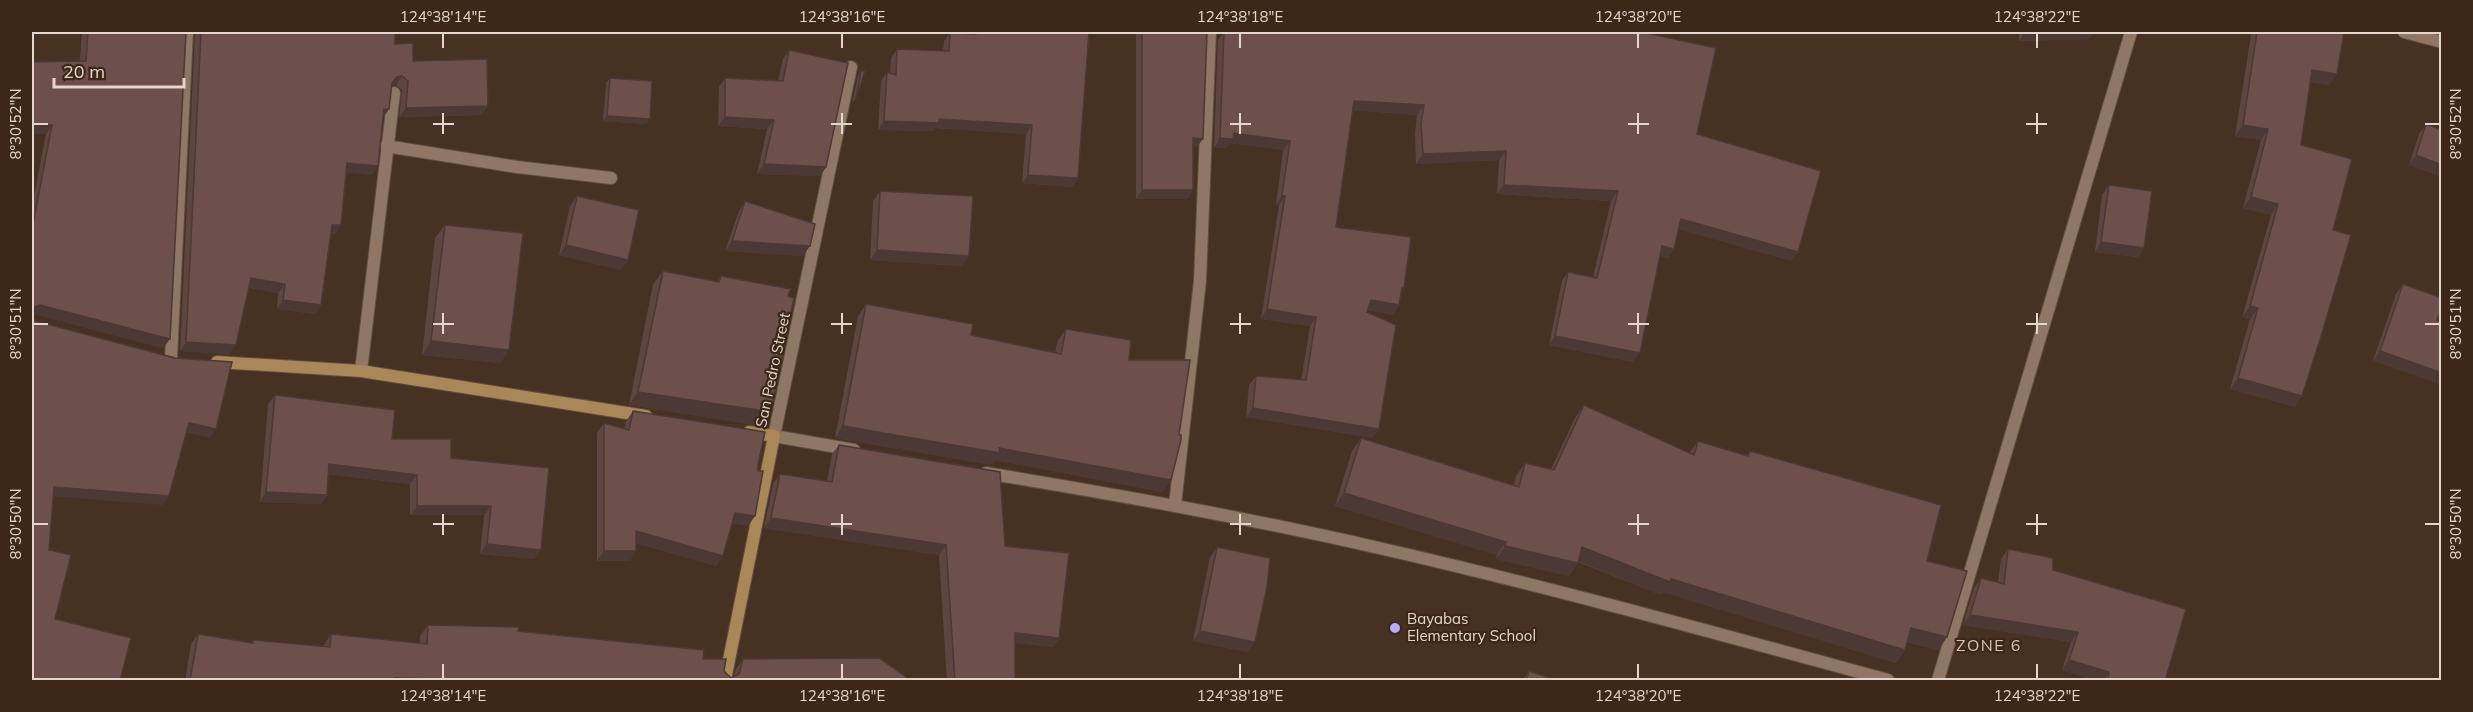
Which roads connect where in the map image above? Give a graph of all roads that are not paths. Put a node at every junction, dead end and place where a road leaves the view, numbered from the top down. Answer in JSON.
{"nodes":[{"id":1,"x":187,"y":32,"type":"edge"},
{"id":2,"x":1210,"y":32,"type":"edge"},
{"id":3,"x":2131,"y":32,"type":"edge"},
{"id":4,"x":2404,"y":32,"type":"edge"},
{"id":5,"x":2442,"y":42,"type":"edge"},
{"id":6,"x":851,"y":67,"type":"dead end"},
{"id":7,"x":394,"y":93,"type":"edge"},
{"id":8,"x":386,"y":146,"type":"junction"},
{"id":9,"x":611,"y":177,"type":"dead end"},
{"id":10,"x":171,"y":358,"type":"edge"},
{"id":11,"x":206,"y":361,"type":"edge"},
{"id":12,"x":361,"y":371,"type":"junction"},
{"id":13,"x":656,"y":418,"type":"edge"},
{"id":14,"x":739,"y":430,"type":"edge"},
{"id":15,"x":774,"y":436,"type":"junction"},
{"id":16,"x":866,"y":452,"type":"edge"},
{"id":17,"x":970,"y":470,"type":"edge"},
{"id":18,"x":1174,"y":505,"type":"junction"},
{"id":19,"x":724,"y":681,"type":"edge"},
{"id":20,"x":1888,"y":681,"type":"edge"},
{"id":21,"x":1938,"y":681,"type":"edge"}],
"edges":[{"from":1,"to":10,"type":"street"},
{"from":2,"to":18,"type":"street"},
{"from":3,"to":21,"type":"street"},
{"from":4,"to":5,"type":"street"},
{"from":6,"to":15,"type":"street","name":"San Pedro Street"},
{"from":7,"to":8,"type":"street"},
{"from":8,"to":9,"type":"street"},
{"from":8,"to":12,"type":"street"},
{"from":11,"to":12,"type":"street"},
{"from":12,"to":13,"type":"street"},
{"from":14,"to":15,"type":"street"},
{"from":15,"to":16,"type":"street"},
{"from":15,"to":19,"type":"street","name":"San Pedro Street"},
{"from":17,"to":18,"type":"street"},
{"from":18,"to":20,"type":"street"}]}
